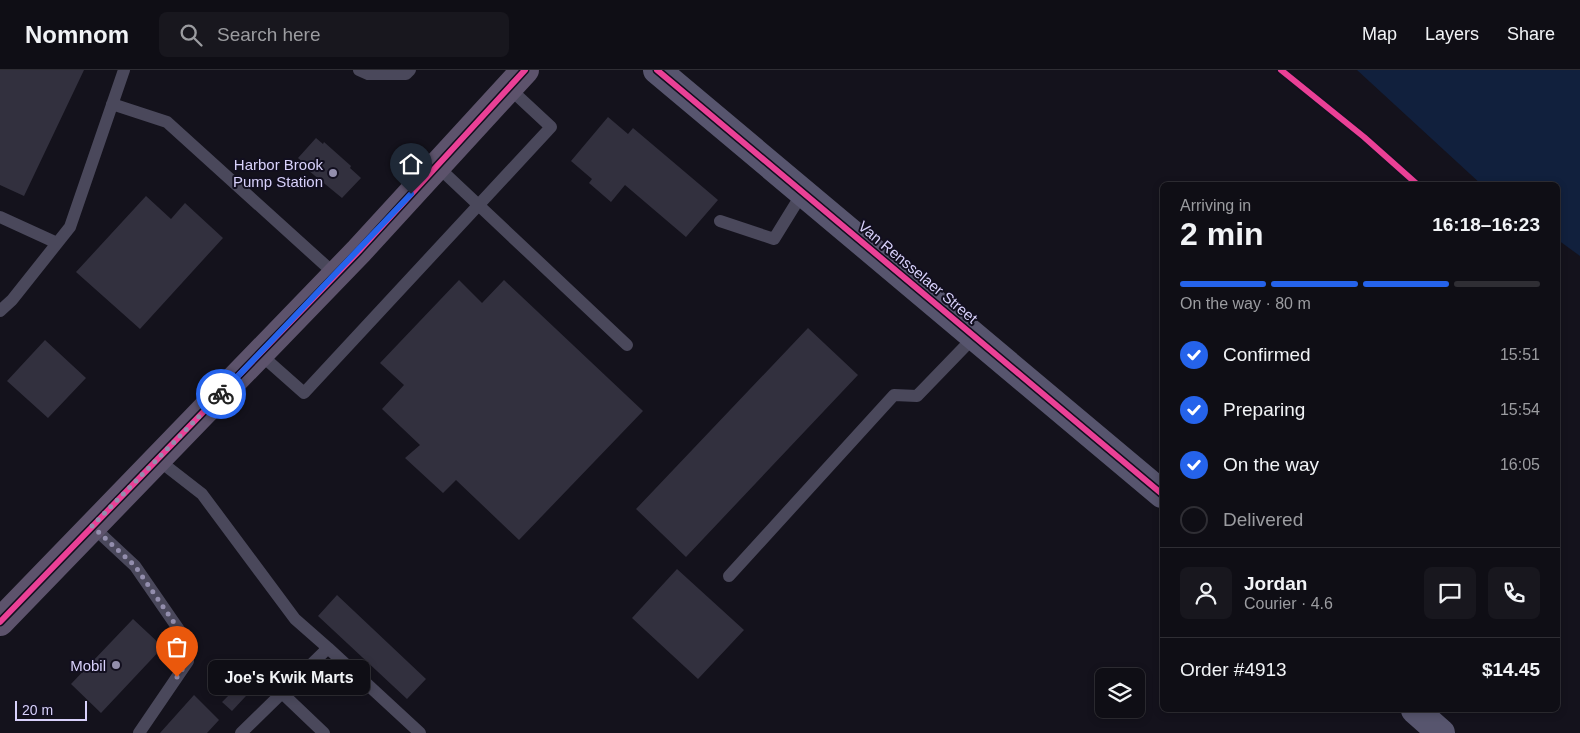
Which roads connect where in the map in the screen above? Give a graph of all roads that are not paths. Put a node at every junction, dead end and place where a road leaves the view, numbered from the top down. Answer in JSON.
{"nodes":[{"id":1,"x":124,"y":70,"type":"edge"},
{"id":2,"x":358,"y":70,"type":"edge"},
{"id":3,"x":410,"y":70,"type":"edge"},
{"id":4,"x":658,"y":70,"type":"edge"},
{"id":5,"x":517,"y":79,"type":"edge"},
{"id":6,"x":112,"y":104,"type":"junction"},
{"id":7,"x":437,"y":166,"type":"junction"},
{"id":8,"x":803,"y":192,"type":"junction"},
{"id":9,"x":478,"y":205,"type":"junction"},
{"id":10,"x":0,"y":217,"type":"edge"},
{"id":11,"x":720,"y":221,"type":"dead end"},
{"id":12,"x":57,"y":243,"type":"junction"},
{"id":13,"x":336,"y":274,"type":"junction"},
{"id":14,"x":0,"y":311,"type":"edge"},
{"id":15,"x":975,"y":336,"type":"junction"},
{"id":16,"x":627,"y":346,"type":"dead end"},
{"id":17,"x":260,"y":354,"type":"junction"},
{"id":18,"x":157,"y":460,"type":"junction"},
{"id":19,"x":1160,"y":492,"type":"edge"},
{"id":20,"x":92,"y":526,"type":"junction"},
{"id":21,"x":729,"y":576,"type":"dead end"},
{"id":22,"x":0,"y":622,"type":"edge"},
{"id":23,"x":328,"y":648,"type":"junction"},
{"id":24,"x":282,"y":693,"type":"junction"},
{"id":25,"x":1416,"y":712,"type":"edge"},
{"id":26,"x":139,"y":733,"type":"edge"},
{"id":27,"x":242,"y":733,"type":"edge"},
{"id":28,"x":324,"y":733,"type":"edge"},
{"id":29,"x":420,"y":733,"type":"edge"},
{"id":30,"x":1441,"y":733,"type":"edge"}],
"edges":[{"from":1,"to":6,"type":"lane"},
{"from":2,"to":3,"type":"lane"},
{"from":4,"to":8,"type":"street","name":"Van Rensselaer Street"},
{"from":5,"to":7,"type":"main road"},
{"from":5,"to":9,"type":"lane"},
{"from":6,"to":12,"type":"lane"},
{"from":6,"to":13,"type":"lane"},
{"from":7,"to":9,"type":"lane"},
{"from":7,"to":13,"type":"main road"},
{"from":8,"to":11,"type":"lane"},
{"from":8,"to":15,"type":"street","name":"Van Rensselaer Street"},
{"from":9,"to":16,"type":"lane"},
{"from":9,"to":17,"type":"lane"},
{"from":10,"to":12,"type":"lane"},
{"from":12,"to":14,"type":"lane"},
{"from":13,"to":17,"type":"main road"},
{"from":15,"to":19,"type":"street","name":"Van Rensselaer Street"},
{"from":15,"to":21,"type":"lane"},
{"from":17,"to":18,"type":"main road"},
{"from":18,"to":20,"type":"main road"},
{"from":18,"to":23,"type":"lane"},
{"from":20,"to":22,"type":"main road"},
{"from":20,"to":26,"type":"lane"},
{"from":23,"to":24,"type":"lane"},
{"from":23,"to":29,"type":"lane"},
{"from":24,"to":27,"type":"lane"},
{"from":24,"to":28,"type":"lane"},
{"from":25,"to":30,"type":"street"}]}
